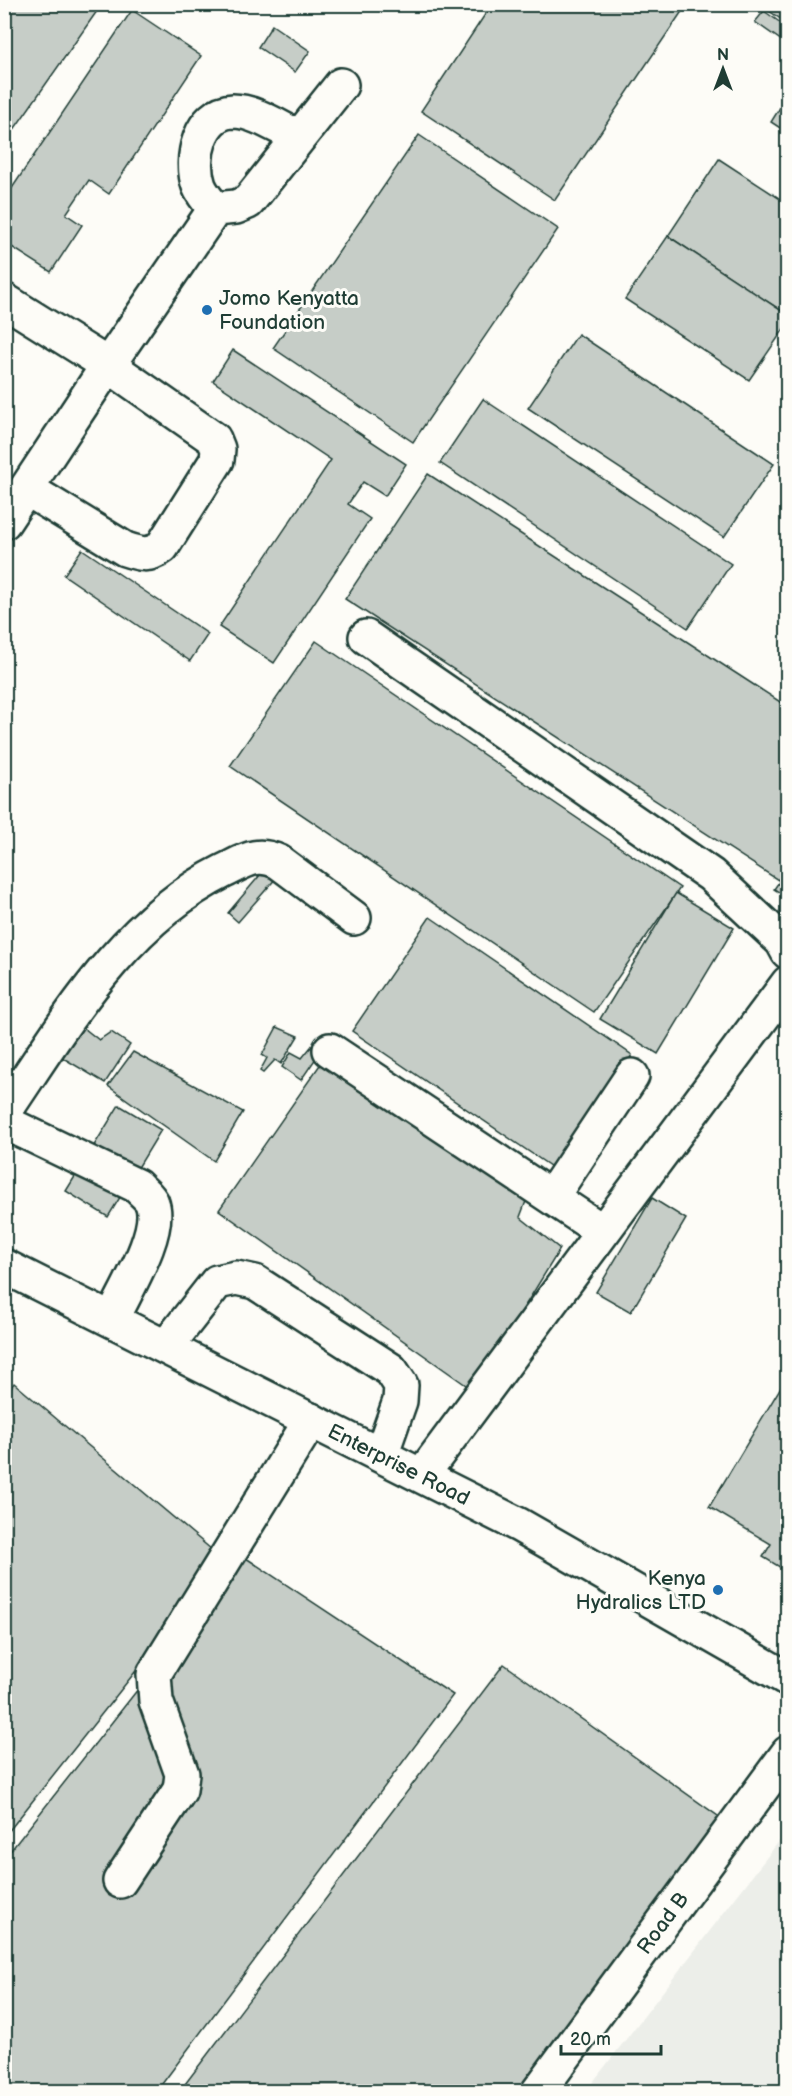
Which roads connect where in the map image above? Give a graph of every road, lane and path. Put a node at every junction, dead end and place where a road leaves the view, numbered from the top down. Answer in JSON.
{"nodes":[{"id":1,"x":340,"y":85,"type":"dead end"},
{"id":2,"x":299,"y":137,"type":"junction"},
{"id":3,"x":215,"y":209,"type":"junction"},
{"id":4,"x":4,"y":300,"type":"edge"},
{"id":5,"x":108,"y":365,"type":"junction"},
{"id":6,"x":27,"y":489,"type":"junction"},
{"id":7,"x":4,"y":522,"type":"edge"},
{"id":8,"x":366,"y":637,"type":"dead end"},
{"id":9,"x":354,"y":918,"type":"dead end"},
{"id":10,"x":788,"y":952,"type":"edge"},
{"id":11,"x":788,"y":983,"type":"edge"},
{"id":12,"x":330,"y":1050,"type":"dead end"},
{"id":13,"x":632,"y":1076,"type":"dead end"},
{"id":14,"x":4,"y":1113,"type":"edge"},
{"id":15,"x":4,"y":1122,"type":"edge"},
{"id":16,"x":552,"y":1196,"type":"junction"},
{"id":17,"x":602,"y":1230,"type":"junction"},
{"id":18,"x":4,"y":1266,"type":"edge"},
{"id":19,"x":112,"y":1320,"type":"junction"},
{"id":20,"x":166,"y":1347,"type":"junction"},
{"id":21,"x":312,"y":1420,"type":"junction"},
{"id":22,"x":381,"y":1455,"type":"junction"},
{"id":23,"x":422,"y":1475,"type":"junction"},
{"id":24,"x":788,"y":1679,"type":"edge"},
{"id":25,"x":786,"y":1758,"type":"edge"},
{"id":26,"x":120,"y":1881,"type":"dead end"},
{"id":27,"x":538,"y":2091,"type":"edge"}],
"edges":[{"from":1,"to":2,"type":"main road"},
{"from":2,"to":3,"type":"main road"},
{"from":2,"to":3,"type":"main road"},
{"from":3,"to":5,"type":"main road"},
{"from":4,"to":5,"type":"main road"},
{"from":5,"to":6,"type":"main road"},
{"from":5,"to":6,"type":"main road"},
{"from":6,"to":7,"type":"main road"},
{"from":8,"to":10,"type":"main road"},
{"from":9,"to":14,"type":"main road"},
{"from":11,"to":17,"type":"main road"},
{"from":12,"to":16,"type":"main road"},
{"from":13,"to":16,"type":"main road"},
{"from":15,"to":19,"type":"main road"},
{"from":16,"to":17,"type":"main road"},
{"from":17,"to":23,"type":"main road"},
{"from":18,"to":19,"type":"main road","name":"Enterprise Road"},
{"from":19,"to":20,"type":"main road","name":"Enterprise Road"},
{"from":20,"to":21,"type":"main road","name":"Enterprise Road"},
{"from":20,"to":22,"type":"main road"},
{"from":21,"to":22,"type":"main road","name":"Enterprise Road"},
{"from":21,"to":26,"type":"main road"},
{"from":22,"to":23,"type":"main road","name":"Enterprise Road"},
{"from":23,"to":24,"type":"main road","name":"Enterprise Road"},
{"from":25,"to":27,"type":"main road","name":"Road B"}]}
